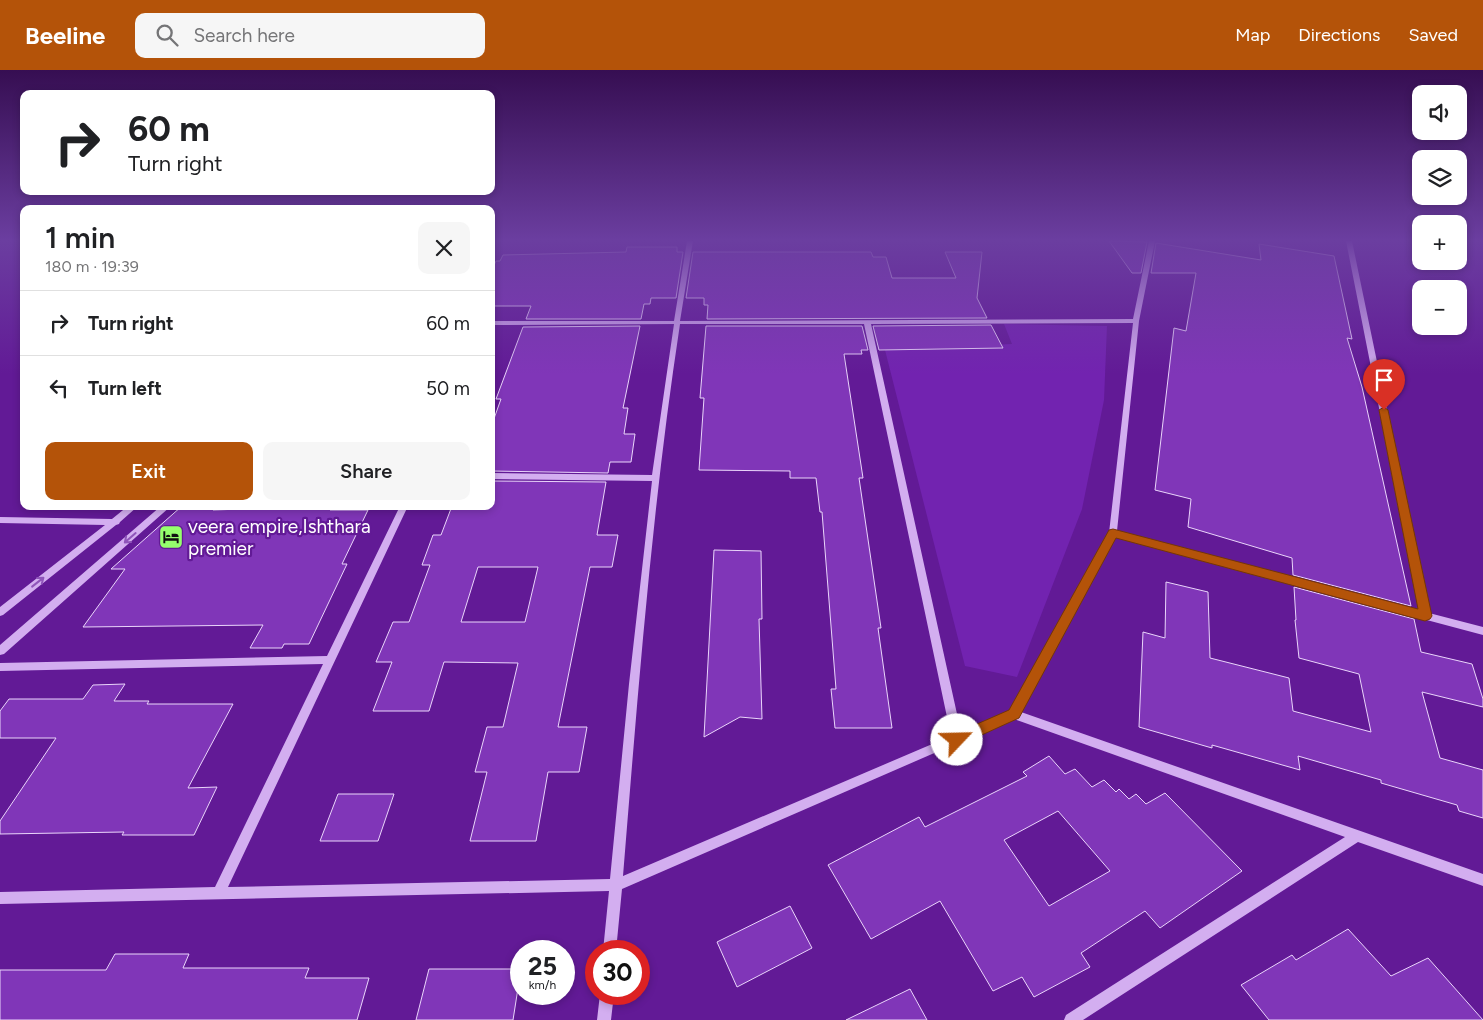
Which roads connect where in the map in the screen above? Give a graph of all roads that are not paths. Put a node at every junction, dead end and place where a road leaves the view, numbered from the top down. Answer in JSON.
{"nodes":[{"id":1,"x":682,"y":285,"type":"edge"},
{"id":2,"x":1143,"y":285,"type":"edge"},
{"id":3,"x":1359,"y":285,"type":"edge"},
{"id":4,"x":1136,"y":321,"type":"junction"},
{"id":5,"x":676,"y":322,"type":"junction"},
{"id":6,"x":867,"y":322,"type":"junction"},
{"id":7,"x":495,"y":324,"type":"edge"},
{"id":8,"x":495,"y":476,"type":"edge"},
{"id":9,"x":655,"y":478,"type":"junction"},
{"id":10,"x":130,"y":510,"type":"edge"},
{"id":11,"x":162,"y":510,"type":"edge"},
{"id":12,"x":402,"y":510,"type":"edge"},
{"id":13,"x":0,"y":520,"type":"edge"},
{"id":14,"x":116,"y":522,"type":"junction"},
{"id":15,"x":1113,"y":533,"type":"junction"},
{"id":16,"x":0,"y":612,"type":"edge"},
{"id":17,"x":1425,"y":616,"type":"junction"},
{"id":18,"x":1483,"y":631,"type":"edge"},
{"id":19,"x":0,"y":651,"type":"edge"},
{"id":20,"x":330,"y":660,"type":"junction"},
{"id":21,"x":0,"y":667,"type":"edge"},
{"id":22,"x":1014,"y":714,"type":"junction"},
{"id":23,"x":957,"y":740,"type":"junction"},
{"id":24,"x":1358,"y":835,"type":"junction"},
{"id":25,"x":1483,"y":880,"type":"edge"},
{"id":26,"x":616,"y":885,"type":"junction"},
{"id":27,"x":218,"y":894,"type":"junction"},
{"id":28,"x":0,"y":898,"type":"edge"},
{"id":29,"x":611,"y":940,"type":"edge"},
{"id":30,"x":606,"y":1005,"type":"edge"},
{"id":31,"x":604,"y":1020,"type":"edge"},
{"id":32,"x":1071,"y":1020,"type":"edge"}],
"edges":[{"from":1,"to":5,"type":"street"},
{"from":2,"to":4,"type":"street"},
{"from":3,"to":17,"type":"street"},
{"from":4,"to":6,"type":"street"},
{"from":4,"to":15,"type":"street"},
{"from":5,"to":6,"type":"street"},
{"from":5,"to":7,"type":"street"},
{"from":5,"to":9,"type":"street"},
{"from":6,"to":23,"type":"street"},
{"from":8,"to":9,"type":"street"},
{"from":9,"to":26,"type":"street"},
{"from":10,"to":14,"type":"street"},
{"from":11,"to":19,"type":"street","one_way":true},
{"from":12,"to":20,"type":"street"},
{"from":13,"to":14,"type":"street"},
{"from":16,"to":14,"type":"street","one_way":true},
{"from":15,"to":17,"type":"street"},
{"from":15,"to":22,"type":"street"},
{"from":17,"to":18,"type":"street"},
{"from":20,"to":21,"type":"street"},
{"from":20,"to":27,"type":"street"},
{"from":22,"to":23,"type":"street"},
{"from":22,"to":24,"type":"street"},
{"from":23,"to":26,"type":"street"},
{"from":24,"to":25,"type":"street"},
{"from":24,"to":32,"type":"street"},
{"from":26,"to":27,"type":"street"},
{"from":26,"to":29,"type":"street"},
{"from":27,"to":28,"type":"street"},
{"from":30,"to":31,"type":"street"}]}
